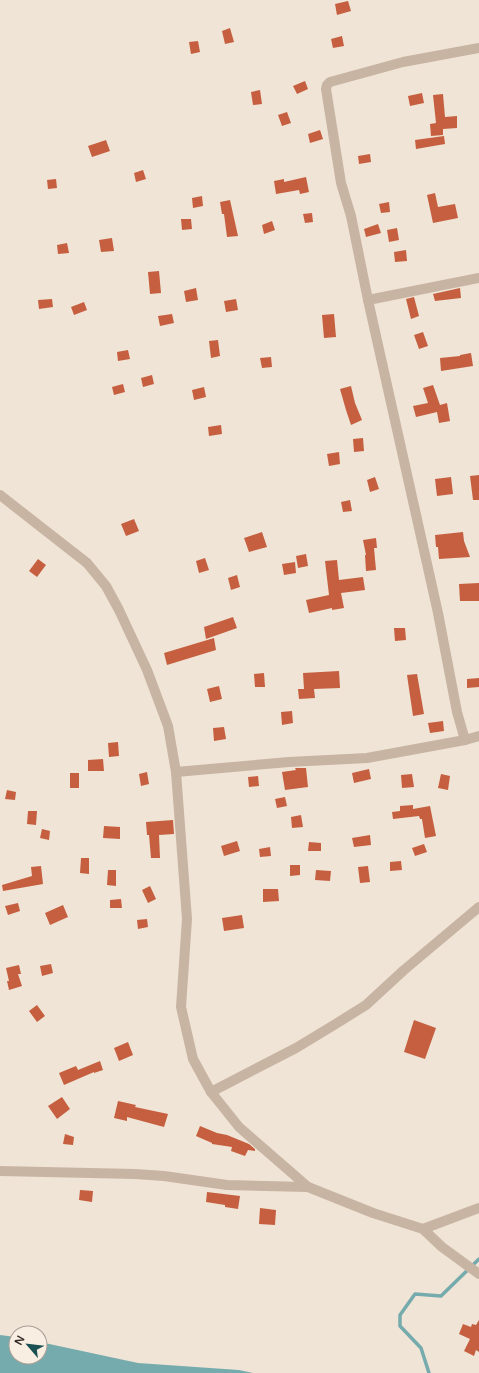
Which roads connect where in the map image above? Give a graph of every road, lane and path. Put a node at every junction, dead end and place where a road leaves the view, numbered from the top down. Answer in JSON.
{"nodes":[{"id":1,"x":479,"y":48,"type":"edge"},
{"id":2,"x":479,"y":278,"type":"edge"},
{"id":3,"x":368,"y":300,"type":"junction"},
{"id":4,"x":0,"y":495,"type":"edge"},
{"id":5,"x":479,"y":736,"type":"edge"},
{"id":6,"x":465,"y":740,"type":"junction"},
{"id":7,"x":176,"y":772,"type":"junction"},
{"id":8,"x":479,"y":907,"type":"edge"},
{"id":9,"x":211,"y":1092,"type":"junction"},
{"id":10,"x":0,"y":1171,"type":"edge"},
{"id":11,"x":308,"y":1187,"type":"junction"},
{"id":12,"x":479,"y":1208,"type":"edge"},
{"id":13,"x":423,"y":1229,"type":"junction"},
{"id":14,"x":479,"y":1274,"type":"edge"}],
"edges":[{"from":1,"to":3,"type":"street"},
{"from":2,"to":3,"type":"street"},
{"from":3,"to":6,"type":"street"},
{"from":4,"to":7,"type":"street"},
{"from":5,"to":6,"type":"street"},
{"from":6,"to":7,"type":"street"},
{"from":7,"to":9,"type":"street"},
{"from":8,"to":9,"type":"street"},
{"from":9,"to":11,"type":"street"},
{"from":10,"to":11,"type":"street"},
{"from":11,"to":13,"type":"street"},
{"from":12,"to":13,"type":"street"},
{"from":13,"to":14,"type":"street"}]}
